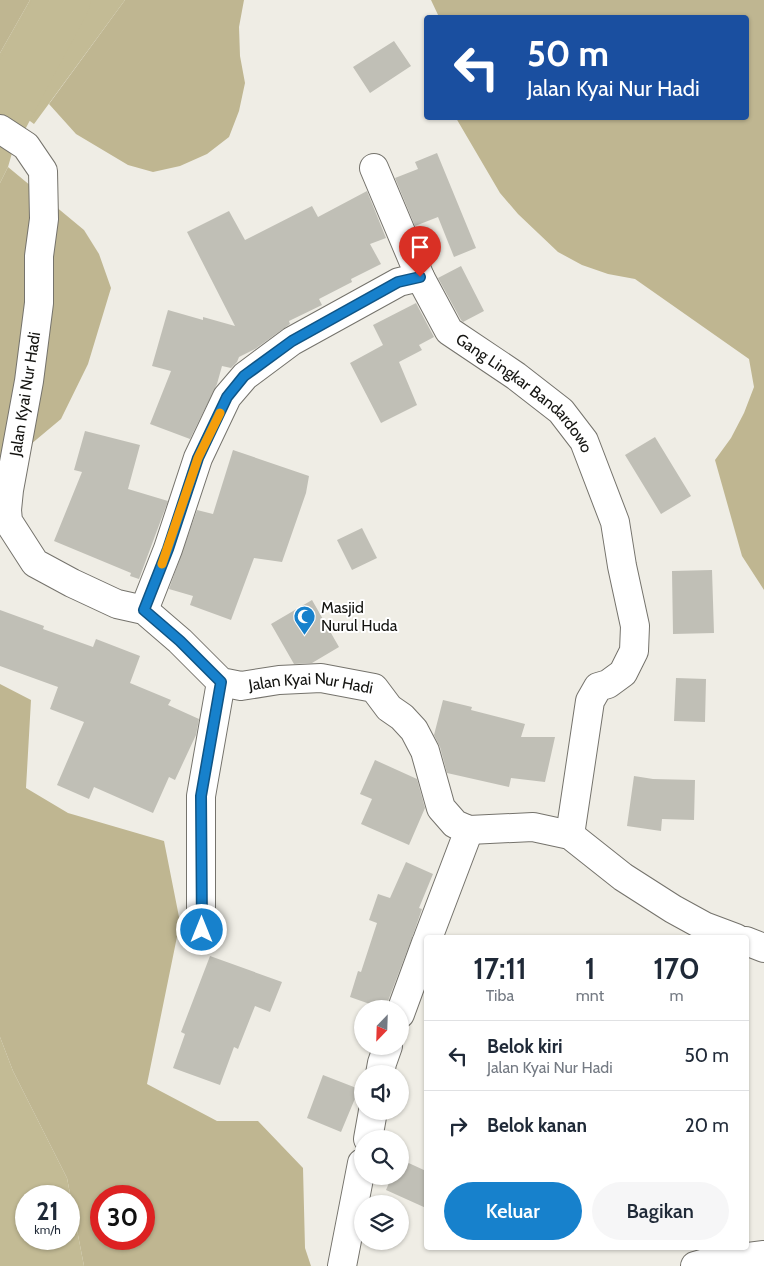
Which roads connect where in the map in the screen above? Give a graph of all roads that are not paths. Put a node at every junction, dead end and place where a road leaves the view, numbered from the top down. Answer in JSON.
{"nodes":[{"id":1,"x":0,"y":129,"type":"edge"},
{"id":2,"x":374,"y":168,"type":"dead end"},
{"id":3,"x":420,"y":277,"type":"junction"},
{"id":4,"x":144,"y":610,"type":"junction"},
{"id":5,"x":221,"y":682,"type":"junction"},
{"id":6,"x":469,"y":830,"type":"junction"},
{"id":7,"x":570,"y":835,"type":"junction"},
{"id":8,"x":202,"y":930,"type":"dead end"},
{"id":9,"x":429,"y":935,"type":"edge"},
{"id":10,"x":728,"y":935,"type":"edge"},
{"id":11,"x":749,"y":942,"type":"edge"},
{"id":12,"x":424,"y":948,"type":"edge"},
{"id":13,"x":764,"y":948,"type":"edge"},
{"id":14,"x":405,"y":1000,"type":"edge"},
{"id":15,"x":358,"y":1185,"type":"edge"},
{"id":16,"x":764,"y":1255,"type":"edge"},
{"id":17,"x":342,"y":1266,"type":"edge"},
{"id":18,"x":695,"y":1266,"type":"edge"}],
"edges":[{"from":1,"to":4,"type":"street","name":"Jalan Kyai Nur Hadi"},
{"from":2,"to":3,"type":"street","name":"Gang Lingkar Bandardowo"},
{"from":3,"to":4,"type":"street"},
{"from":3,"to":7,"type":"street","name":"Gang Lingkar Bandardowo"},
{"from":4,"to":5,"type":"street","name":"Jalan Kyai Nur Hadi"},
{"from":5,"to":6,"type":"street","name":"Jalan Kyai Nur Hadi"},
{"from":5,"to":8,"type":"street"},
{"from":6,"to":7,"type":"street"},
{"from":6,"to":9,"type":"street"},
{"from":7,"to":10,"type":"street"},
{"from":11,"to":13,"type":"street"},
{"from":12,"to":14,"type":"street"},
{"from":15,"to":17,"type":"street"},
{"from":16,"to":18,"type":"street"}]}
